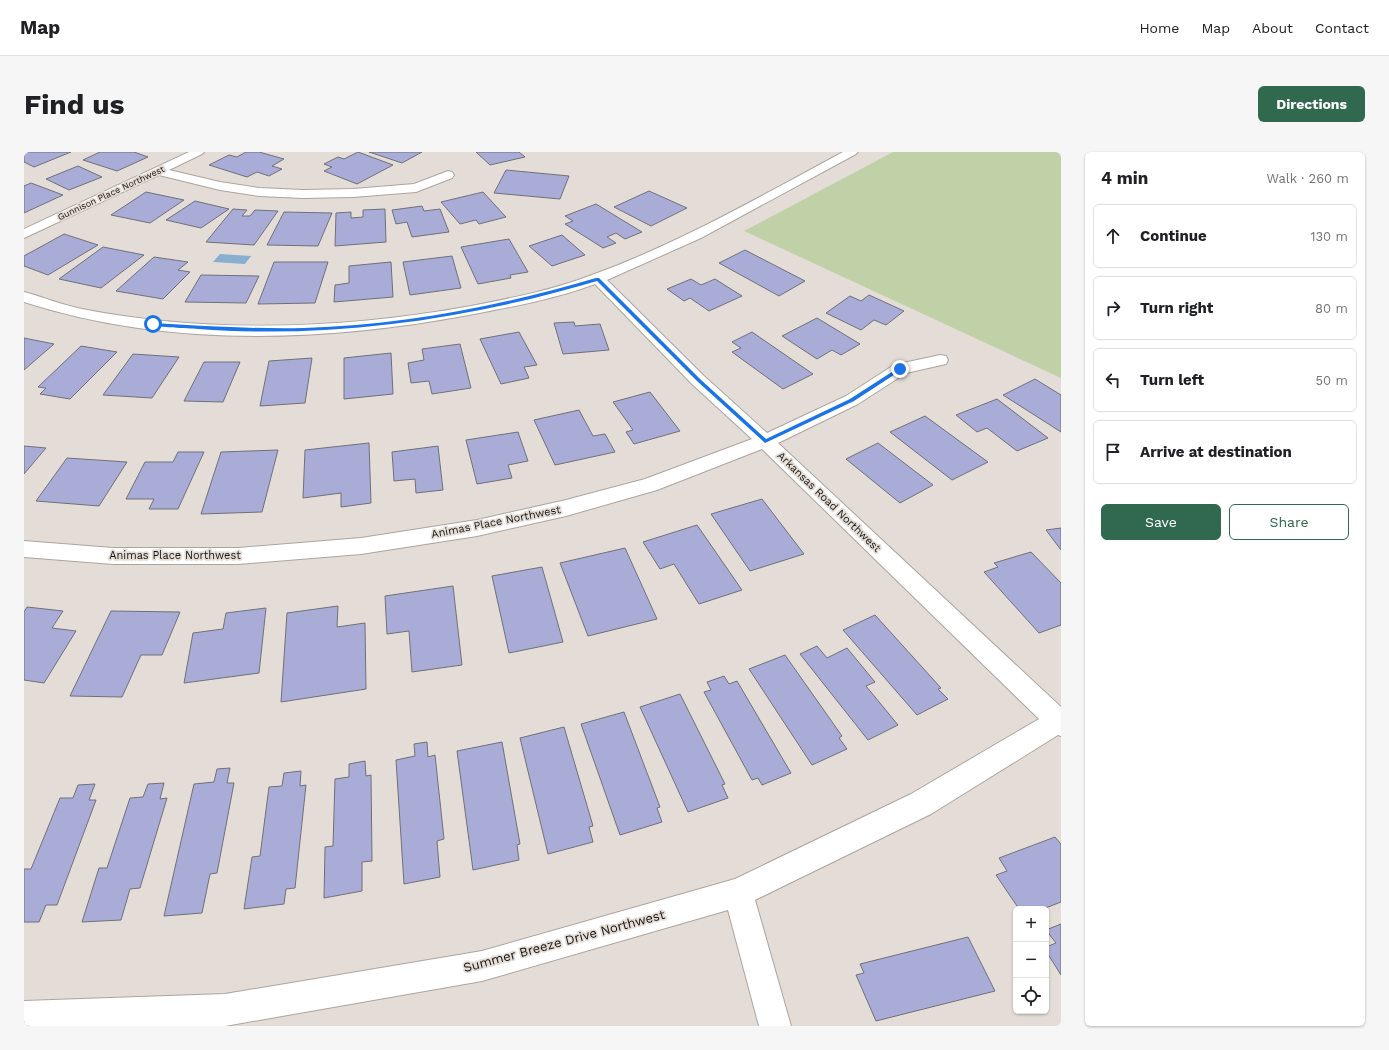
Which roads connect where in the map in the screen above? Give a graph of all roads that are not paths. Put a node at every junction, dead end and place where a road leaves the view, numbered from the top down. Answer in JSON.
{"nodes":[{"id":1,"x":198,"y":152,"type":"edge"},
{"id":2,"x":852,"y":152,"type":"edge"},
{"id":3,"x":158,"y":171,"type":"junction"},
{"id":4,"x":448,"y":175,"type":"dead end"},
{"id":5,"x":24,"y":234,"type":"edge"},
{"id":6,"x":598,"y":279,"type":"junction"},
{"id":7,"x":24,"y":297,"type":"edge"},
{"id":8,"x":940,"y":360,"type":"dead end"},
{"id":9,"x":765,"y":441,"type":"junction"},
{"id":10,"x":24,"y":549,"type":"edge"},
{"id":11,"x":1060,"y":722,"type":"edge"},
{"id":12,"x":738,"y":893,"type":"junction"},
{"id":13,"x":24,"y":1017,"type":"edge"},
{"id":14,"x":224,"y":1018,"type":"edge"},
{"id":15,"x":775,"y":1026,"type":"edge"}],
"edges":[{"from":1,"to":3,"type":"street","name":"Gunnison Place Northwest"},
{"from":2,"to":6,"type":"street"},
{"from":3,"to":4,"type":"street"},
{"from":3,"to":5,"type":"street","name":"Gunnison Place Northwest"},
{"from":6,"to":7,"type":"street"},
{"from":6,"to":9,"type":"street","name":"Arkansas Road Northwest"},
{"from":8,"to":9,"type":"street","name":"Animas Place Northwest"},
{"from":9,"to":10,"type":"street","name":"Animas Place Northwest"},
{"from":9,"to":11,"type":"street","name":"Arkansas Road Northwest"},
{"from":11,"to":12,"type":"street","name":"Summer Breeze Drive Northwest"},
{"from":12,"to":14,"type":"street","name":"Summer Breeze Drive Northwest"},
{"from":12,"to":15,"type":"street"},
{"from":13,"to":14,"type":"street","name":"Summer Breeze Drive Northwest"}]}
